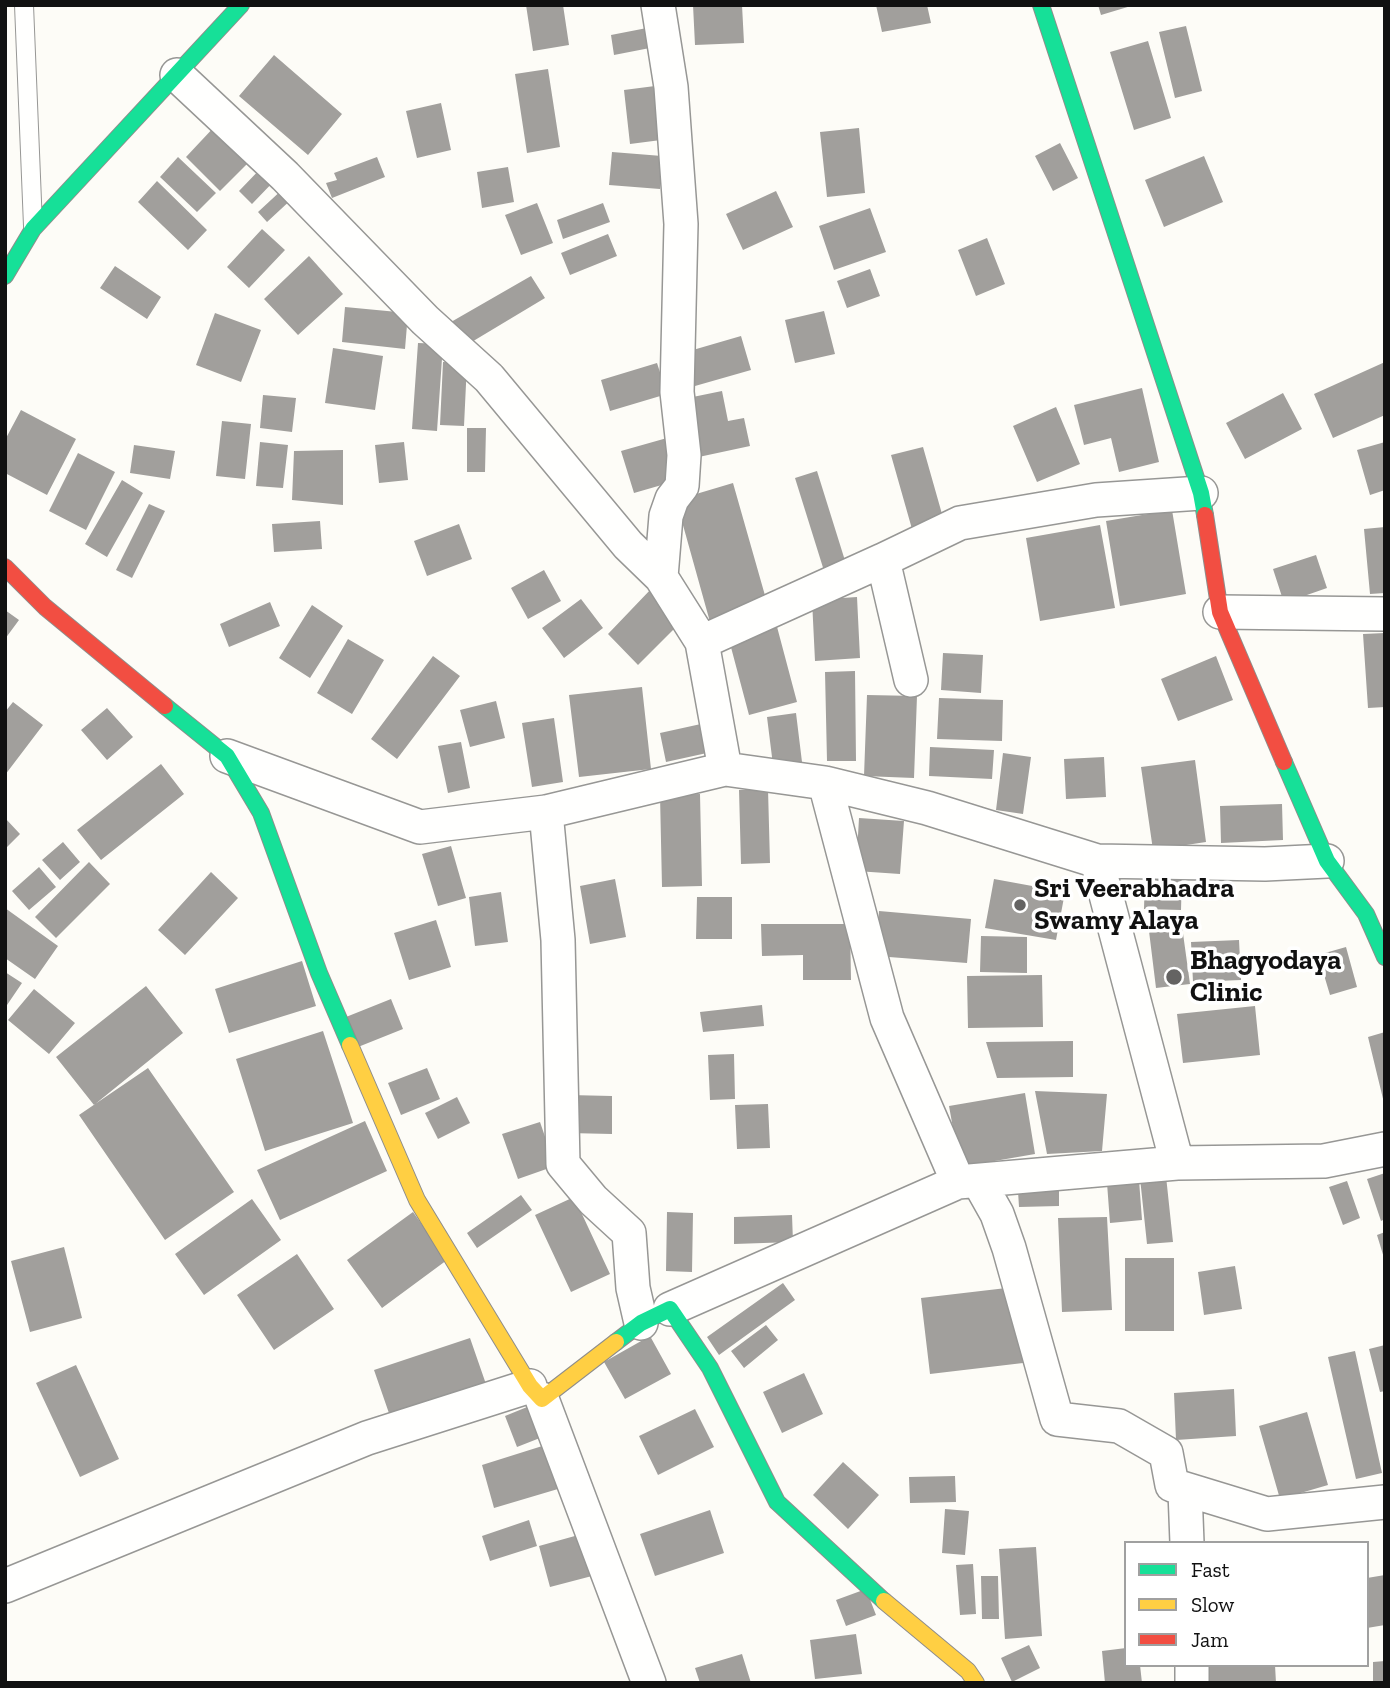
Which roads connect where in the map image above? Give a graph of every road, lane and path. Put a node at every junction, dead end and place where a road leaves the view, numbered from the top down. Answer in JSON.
{"nodes":[{"id":1,"x":24,"y":5,"type":"edge"},
{"id":2,"x":241,"y":5,"type":"edge"},
{"id":3,"x":658,"y":5,"type":"edge"},
{"id":4,"x":1041,"y":5,"type":"edge"},
{"id":5,"x":177,"y":75,"type":"junction"},
{"id":6,"x":33,"y":229,"type":"junction"},
{"id":7,"x":5,"y":276,"type":"edge"},
{"id":8,"x":1202,"y":493,"type":"junction"},
{"id":9,"x":883,"y":560,"type":"junction"},
{"id":10,"x":7,"y":573,"type":"edge"},
{"id":11,"x":661,"y":577,"type":"junction"},
{"id":12,"x":1220,"y":612,"type":"junction"},
{"id":13,"x":1385,"y":614,"type":"edge"},
{"id":14,"x":702,"y":642,"type":"junction"},
{"id":15,"x":911,"y":680,"type":"dead end"},
{"id":16,"x":227,"y":756,"type":"junction"},
{"id":17,"x":725,"y":769,"type":"junction"},
{"id":18,"x":825,"y":783,"type":"junction"},
{"id":19,"x":546,"y":811,"type":"junction"},
{"id":20,"x":1097,"y":861,"type":"junction"},
{"id":21,"x":1327,"y":861,"type":"junction"},
{"id":22,"x":1385,"y":957,"type":"edge"},
{"id":23,"x":1385,"y":1149,"type":"edge"},
{"id":24,"x":1177,"y":1163,"type":"junction"},
{"id":25,"x":969,"y":1182,"type":"junction"},
{"id":26,"x":655,"y":1316,"type":"junction"},
{"id":27,"x":536,"y":1393,"type":"junction"},
{"id":28,"x":1185,"y":1492,"type":"junction"},
{"id":29,"x":1385,"y":1502,"type":"edge"},
{"id":30,"x":1187,"y":1541,"type":"edge"},
{"id":31,"x":5,"y":1587,"type":"edge"},
{"id":32,"x":649,"y":1683,"type":"edge"},
{"id":33,"x":976,"y":1683,"type":"edge"}],
"edges":[{"from":1,"to":6,"type":"lane"},
{"from":2,"to":5,"type":"street"},
{"from":3,"to":11,"type":"street"},
{"from":4,"to":8,"type":"street"},
{"from":5,"to":6,"type":"street"},
{"from":5,"to":11,"type":"street"},
{"from":6,"to":7,"type":"street"},
{"from":8,"to":9,"type":"street"},
{"from":8,"to":12,"type":"street"},
{"from":9,"to":14,"type":"street"},
{"from":9,"to":15,"type":"street"},
{"from":10,"to":16,"type":"street"},
{"from":11,"to":14,"type":"street"},
{"from":12,"to":13,"type":"street"},
{"from":12,"to":21,"type":"street"},
{"from":14,"to":17,"type":"street"},
{"from":16,"to":19,"type":"street"},
{"from":16,"to":27,"type":"street"},
{"from":17,"to":18,"type":"street"},
{"from":17,"to":19,"type":"street"},
{"from":18,"to":20,"type":"street"},
{"from":18,"to":25,"type":"street"},
{"from":19,"to":26,"type":"street"},
{"from":20,"to":21,"type":"street"},
{"from":20,"to":24,"type":"street"},
{"from":21,"to":22,"type":"street"},
{"from":23,"to":24,"type":"street"},
{"from":24,"to":25,"type":"street"},
{"from":25,"to":26,"type":"street"},
{"from":25,"to":28,"type":"street"},
{"from":26,"to":27,"type":"street"},
{"from":26,"to":33,"type":"street"},
{"from":27,"to":31,"type":"street"},
{"from":27,"to":32,"type":"street"},
{"from":28,"to":29,"type":"street"},
{"from":28,"to":30,"type":"street"}]}
